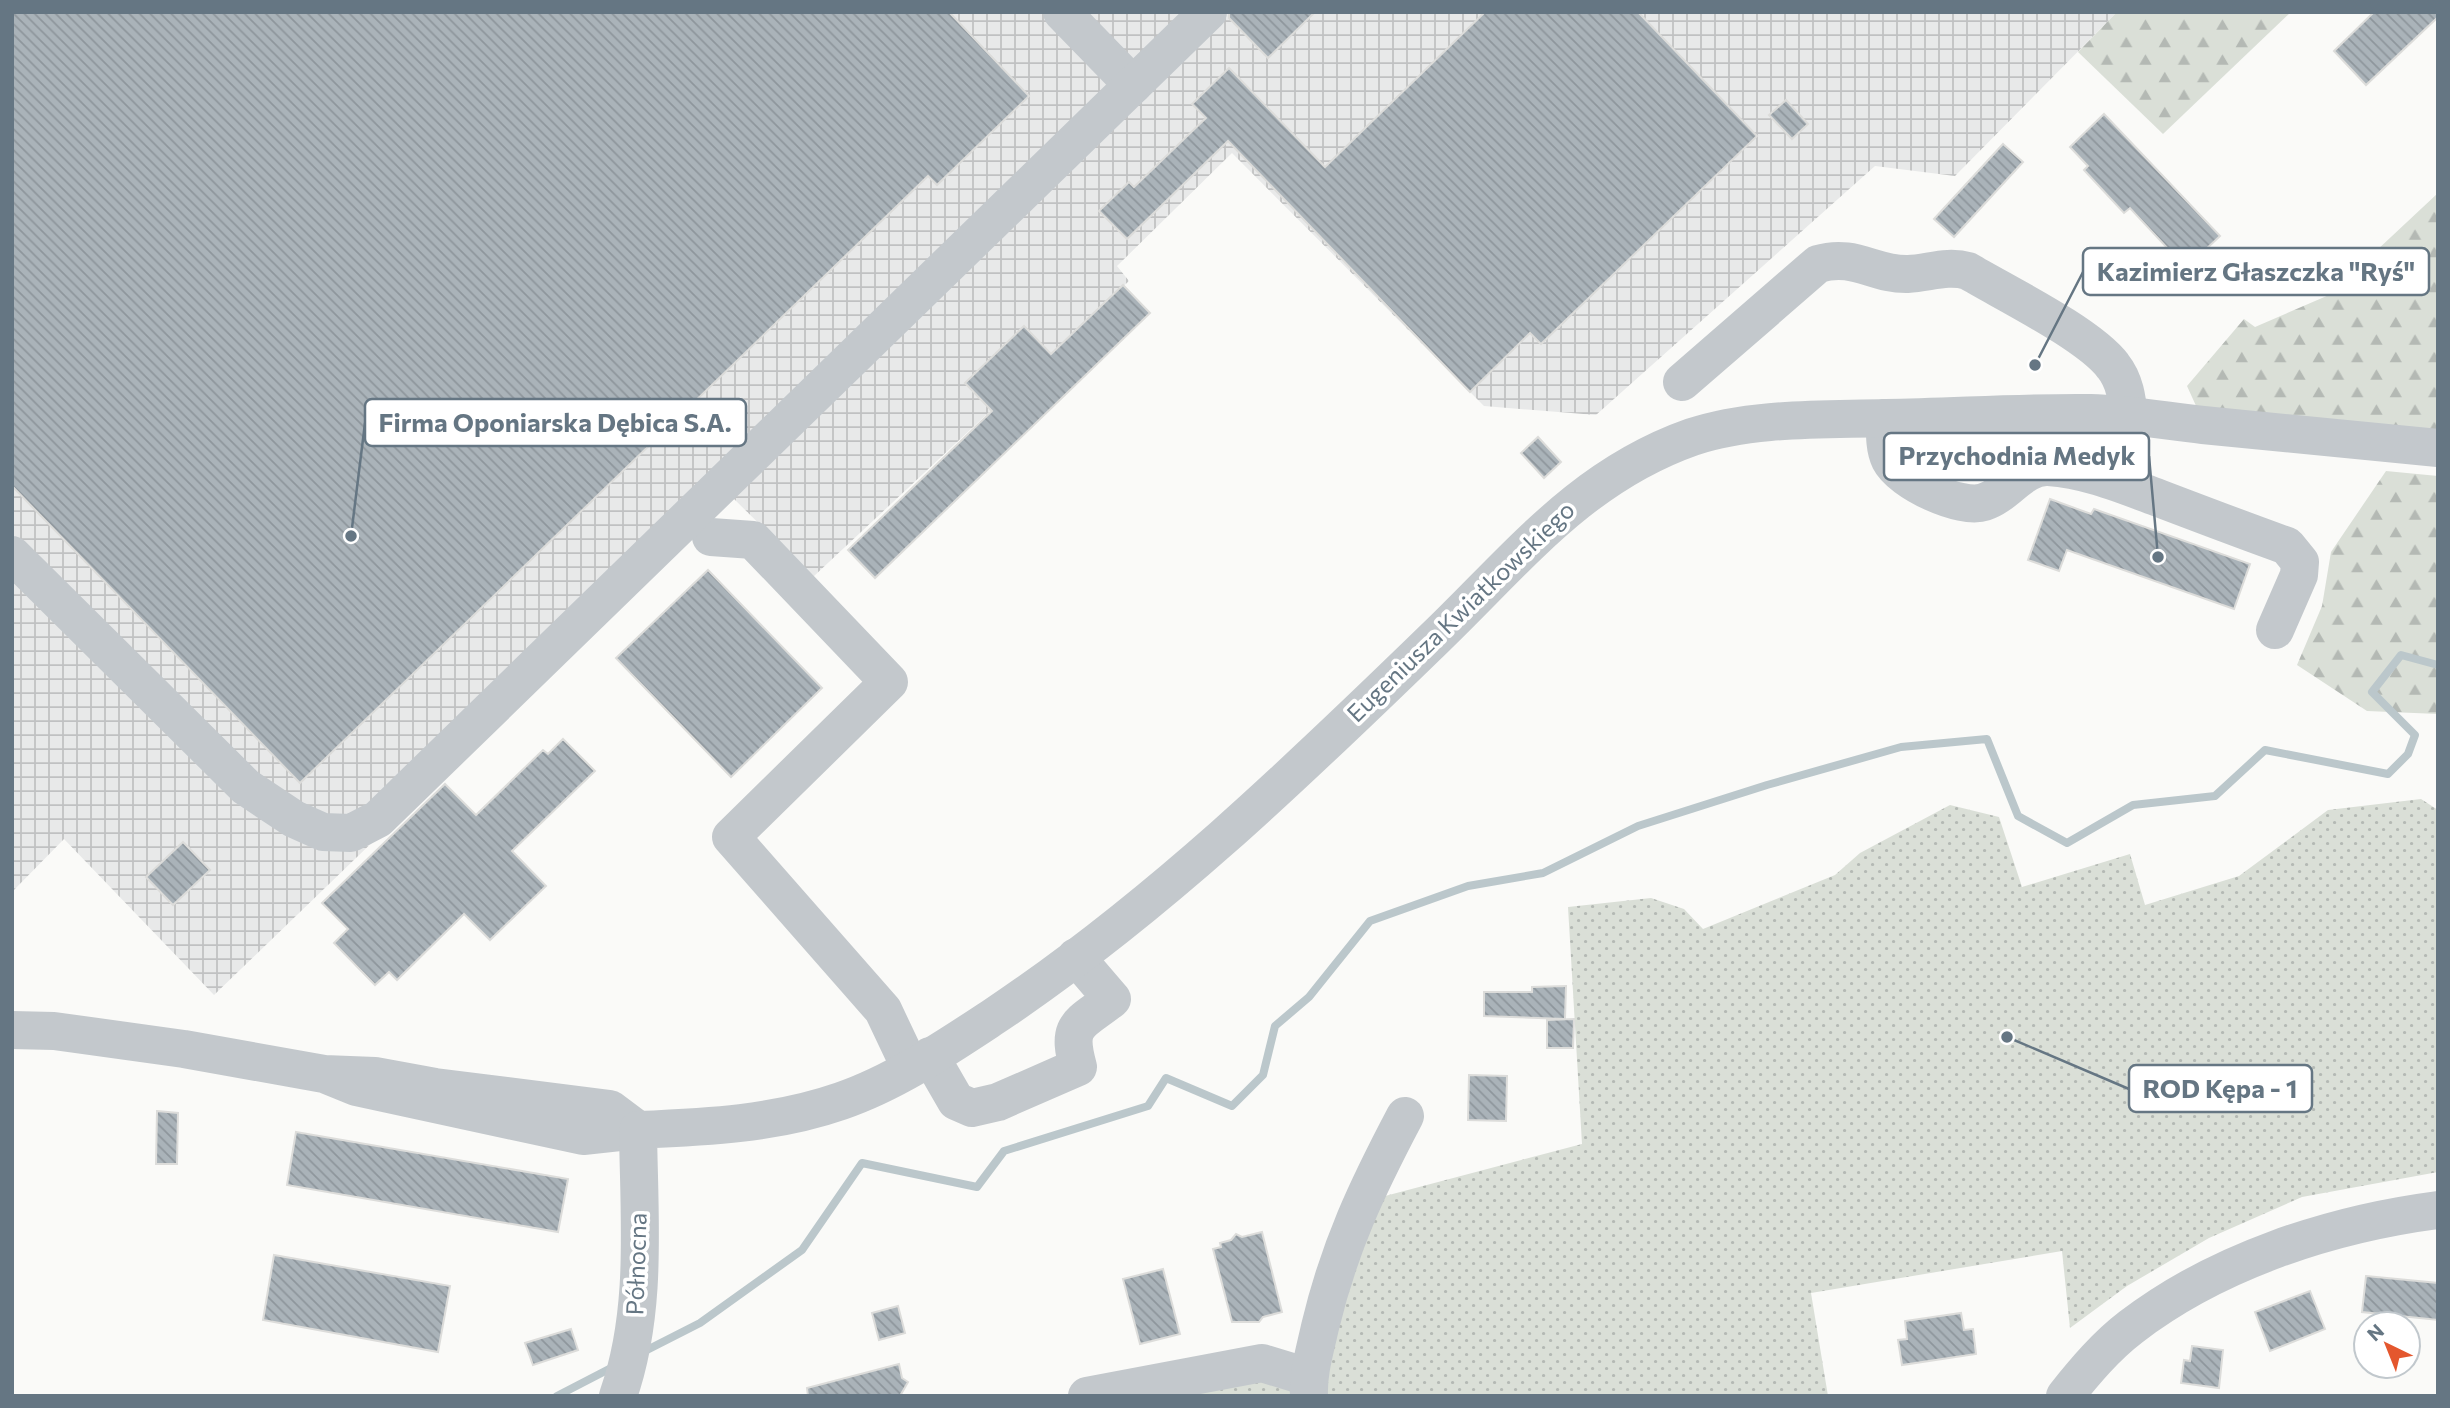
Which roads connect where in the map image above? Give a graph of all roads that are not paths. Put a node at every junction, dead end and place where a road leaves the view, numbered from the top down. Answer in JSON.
{"nodes":[{"id":1,"x":1062,"y":12,"type":"edge"},
{"id":2,"x":1208,"y":12,"type":"edge"},
{"id":3,"x":1133,"y":85,"type":"junction"},
{"id":4,"x":1682,"y":382,"type":"dead end"},
{"id":5,"x":2129,"y":417,"type":"junction"},
{"id":6,"x":1885,"y":418,"type":"junction"},
{"id":7,"x":2438,"y":448,"type":"edge"},
{"id":8,"x":711,"y":537,"type":"dead end"},
{"id":9,"x":12,"y":555,"type":"edge"},
{"id":10,"x":2275,"y":630,"type":"dead end"},
{"id":11,"x":1076,"y":957,"type":"junction"},
{"id":12,"x":12,"y":1030,"type":"edge"},
{"id":13,"x":920,"y":1062,"type":"junction"},
{"id":14,"x":1405,"y":1116,"type":"dead end"},
{"id":15,"x":638,"y":1130,"type":"junction"},
{"id":16,"x":2438,"y":1210,"type":"edge"},
{"id":17,"x":625,"y":1369,"type":"edge"},
{"id":18,"x":1309,"y":1387,"type":"edge"},
{"id":19,"x":1087,"y":1396,"type":"edge"},
{"id":20,"x":2064,"y":1396,"type":"edge"}],
"edges":[{"from":1,"to":3,"type":"street"},
{"from":2,"to":3,"type":"street"},
{"from":3,"to":9,"type":"street"},
{"from":4,"to":5,"type":"street"},
{"from":5,"to":6,"type":"street","name":"Eugeniusza Kwiatkowskiego"},
{"from":5,"to":7,"type":"street","name":"Eugeniusza Kwiatkowskiego"},
{"from":6,"to":10,"type":"street"},
{"from":6,"to":11,"type":"street","name":"Eugeniusza Kwiatkowskiego"},
{"from":8,"to":13,"type":"street"},
{"from":11,"to":13,"type":"street","name":"Eugeniusza Kwiatkowskiego"},
{"from":11,"to":13,"type":"street"},
{"from":12,"to":15,"type":"street","name":"Eugeniusza Kwiatkowskiego"},
{"from":13,"to":15,"type":"street","name":"Eugeniusza Kwiatkowskiego"},
{"from":14,"to":18,"type":"street"},
{"from":15,"to":17,"type":"street","name":"Północna"},
{"from":16,"to":20,"type":"street"},
{"from":18,"to":19,"type":"street"}]}
